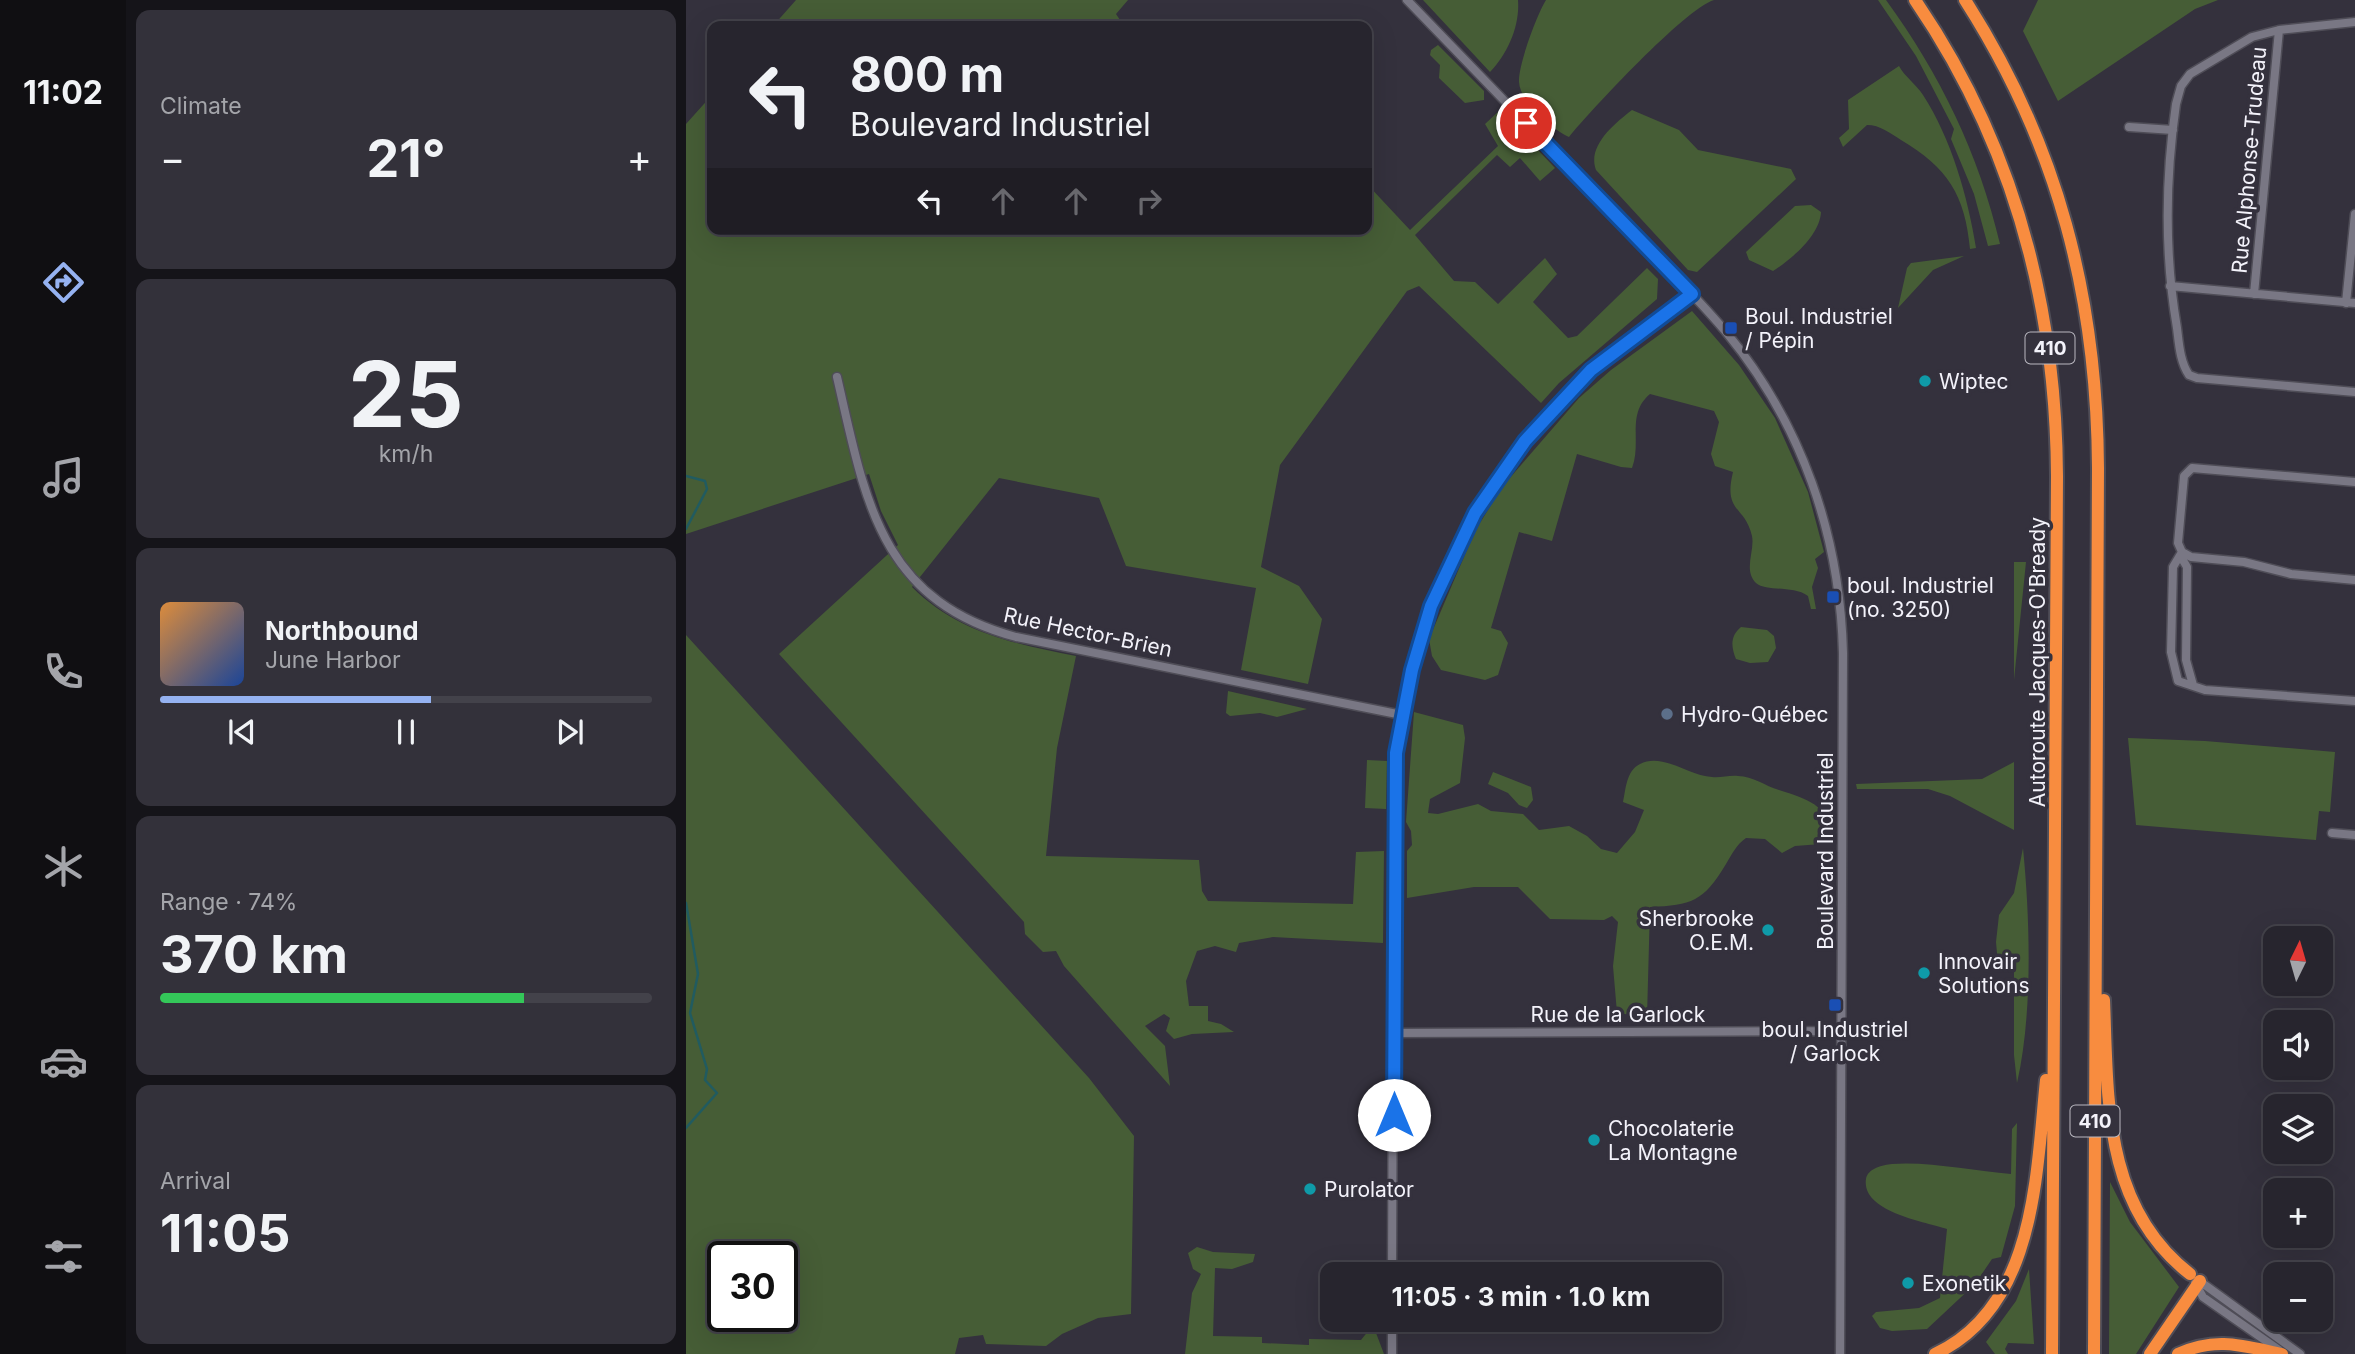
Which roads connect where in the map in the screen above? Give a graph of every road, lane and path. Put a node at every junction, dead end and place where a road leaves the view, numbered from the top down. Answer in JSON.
{"nodes":[{"id":1,"x":1407,"y":0,"type":"edge"},
{"id":2,"x":1915,"y":0,"type":"edge"},
{"id":3,"x":1967,"y":0,"type":"edge"},
{"id":4,"x":2355,"y":22,"type":"edge"},
{"id":5,"x":2279,"y":30,"type":"junction"},
{"id":6,"x":2129,"y":127,"type":"dead end"},
{"id":7,"x":2173,"y":130,"type":"junction"},
{"id":8,"x":2355,"y":214,"type":"edge"},
{"id":9,"x":2170,"y":286,"type":"junction"},
{"id":10,"x":1692,"y":294,"type":"junction"},
{"id":11,"x":2254,"y":294,"type":"junction"},
{"id":12,"x":2350,"y":303,"type":"edge"},
{"id":13,"x":837,"y":377,"type":"dead end"},
{"id":14,"x":2355,"y":392,"type":"edge"},
{"id":15,"x":2355,"y":482,"type":"edge"},
{"id":16,"x":2182,"y":554,"type":"junction"},
{"id":17,"x":2355,"y":580,"type":"edge"},
{"id":18,"x":2193,"y":685,"type":"junction"},
{"id":19,"x":2355,"y":701,"type":"edge"},
{"id":20,"x":1402,"y":715,"type":"junction"},
{"id":21,"x":2332,"y":833,"type":"dead end"},
{"id":22,"x":2355,"y":835,"type":"edge"},
{"id":23,"x":2097,"y":888,"type":"junction"},
{"id":24,"x":2053,"y":1013,"type":"junction"},
{"id":25,"x":1842,"y":1031,"type":"junction"},
{"id":26,"x":1394,"y":1033,"type":"junction"},
{"id":27,"x":1392,"y":1262,"type":"edge"},
{"id":28,"x":2195,"y":1280,"type":"junction"},
{"id":29,"x":1392,"y":1332,"type":"edge"},
{"id":30,"x":1392,"y":1354,"type":"edge"},
{"id":31,"x":1840,"y":1354,"type":"edge"},
{"id":32,"x":1935,"y":1354,"type":"edge"},
{"id":33,"x":2052,"y":1354,"type":"edge"},
{"id":34,"x":2094,"y":1354,"type":"edge"},
{"id":35,"x":2150,"y":1354,"type":"edge"},
{"id":36,"x":2178,"y":1354,"type":"edge"},
{"id":37,"x":2283,"y":1354,"type":"edge"},
{"id":38,"x":2300,"y":1354,"type":"edge"}],
"edges":[{"from":1,"to":10,"type":"street","name":"Boulevard Industriel"},
{"from":2,"to":24,"type":"highway","name":"Autoroute Jacques-O'Bready","number":"410"},
{"from":3,"to":23,"type":"highway","number":"410"},
{"from":4,"to":5,"type":"street"},
{"from":5,"to":7,"type":"street"},
{"from":5,"to":11,"type":"street","name":"Rue Alphonse-Trudeau"},
{"from":6,"to":7,"type":"street"},
{"from":7,"to":9,"type":"street"},
{"from":8,"to":12,"type":"street"},
{"from":9,"to":11,"type":"street"},
{"from":9,"to":14,"type":"street"},
{"from":10,"to":20,"type":"street"},
{"from":10,"to":25,"type":"street","name":"Boulevard Industriel"},
{"from":11,"to":12,"type":"street"},
{"from":13,"to":20,"type":"street","name":"Rue Hector-Brien"},
{"from":15,"to":16,"type":"street"},
{"from":16,"to":17,"type":"street"},
{"from":16,"to":18,"type":"street"},
{"from":16,"to":18,"type":"street"},
{"from":18,"to":19,"type":"street"},
{"from":20,"to":26,"type":"street"},
{"from":21,"to":22,"type":"street"},
{"from":23,"to":28,"type":"highway"},
{"from":23,"to":34,"type":"highway","number":"410"},
{"from":24,"to":32,"type":"highway"},
{"from":24,"to":33,"type":"highway","name":"Autoroute Jacques-O'Bready","number":"410"},
{"from":25,"to":26,"type":"street","name":"Rue de la Garlock"},
{"from":25,"to":31,"type":"street","name":"Boulevard Industriel"},
{"from":26,"to":27,"type":"street"},
{"from":28,"to":35,"type":"highway"},
{"from":28,"to":37,"type":"street"},
{"from":28,"to":38,"type":"street"},
{"from":29,"to":30,"type":"street"},
{"from":36,"to":37,"type":"highway"}]}
